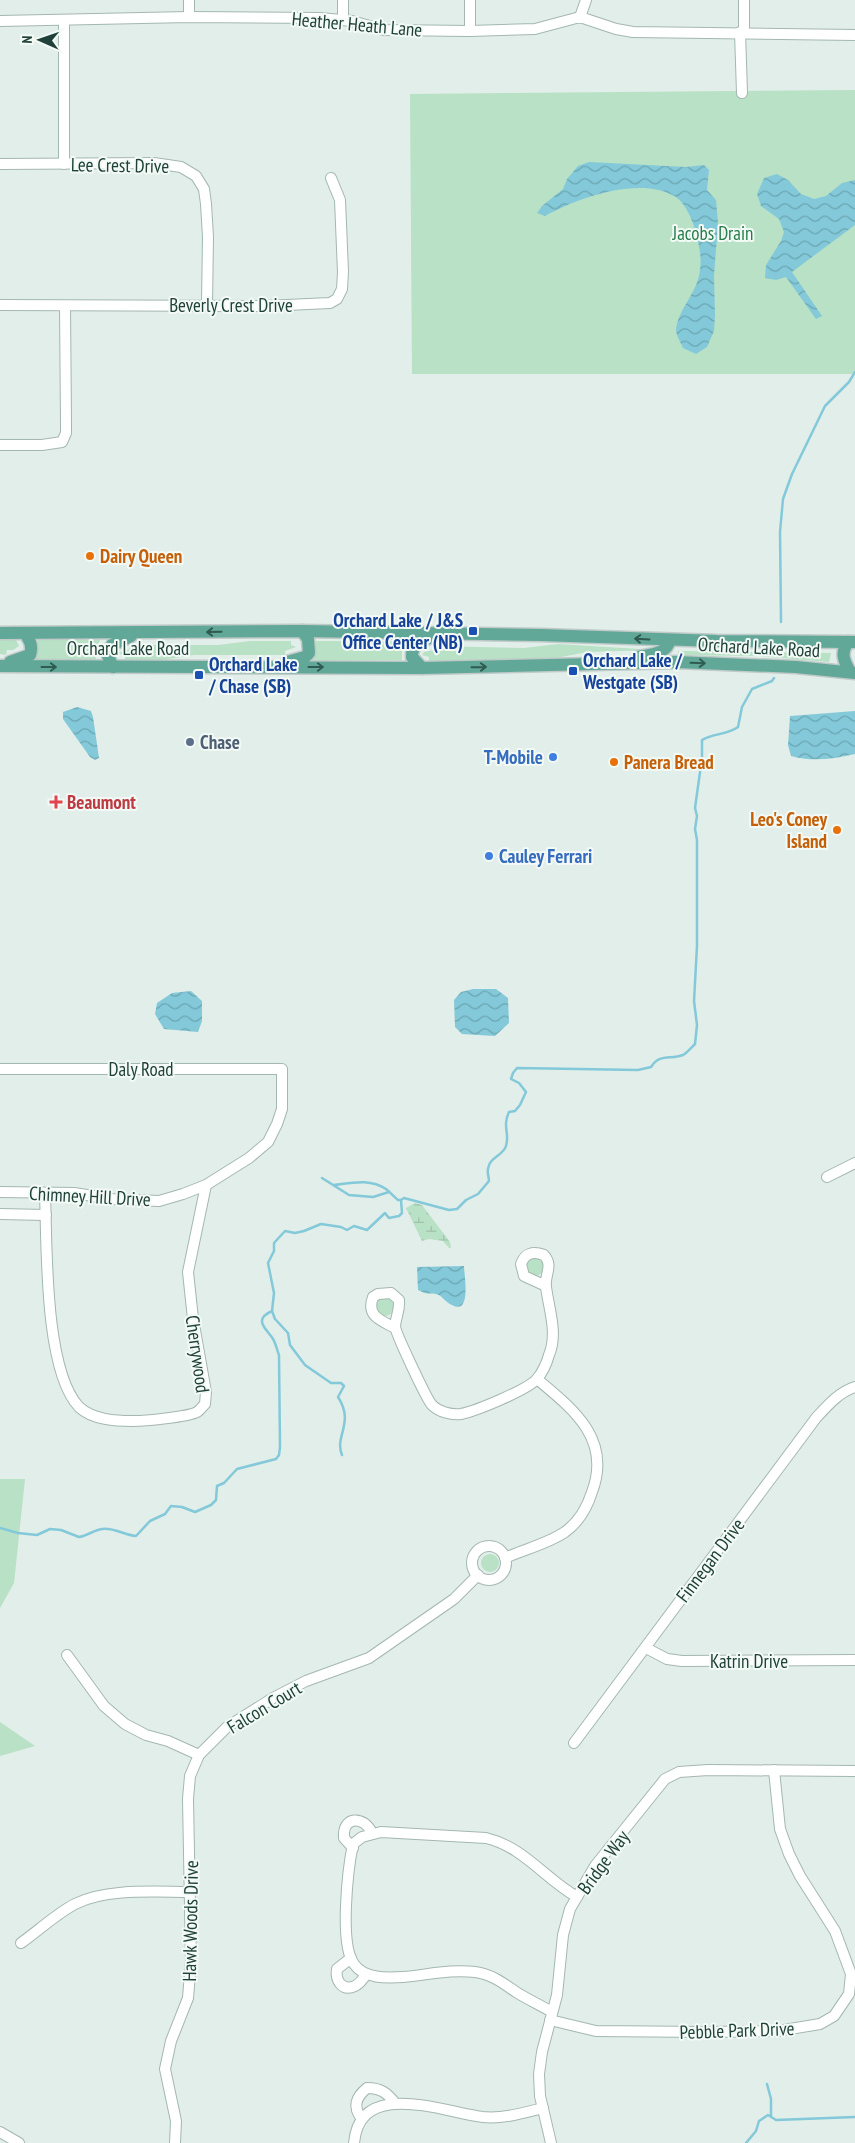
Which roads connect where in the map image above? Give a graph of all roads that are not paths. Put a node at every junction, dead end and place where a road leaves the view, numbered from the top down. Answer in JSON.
{"nodes":[{"id":1,"x":189,"y":0,"type":"edge"},
{"id":2,"x":343,"y":0,"type":"edge"},
{"id":3,"x":470,"y":0,"type":"edge"},
{"id":4,"x":586,"y":0,"type":"edge"},
{"id":5,"x":744,"y":0,"type":"edge"},
{"id":6,"x":189,"y":17,"type":"junction"},
{"id":7,"x":580,"y":17,"type":"junction"},
{"id":8,"x":64,"y":20,"type":"junction"},
{"id":9,"x":343,"y":20,"type":"junction"},
{"id":10,"x":0,"y":21,"type":"edge"},
{"id":11,"x":470,"y":31,"type":"junction"},
{"id":12,"x":742,"y":32,"type":"junction"},
{"id":13,"x":855,"y":34,"type":"edge"},
{"id":14,"x":742,"y":94,"type":"dead end"},
{"id":15,"x":0,"y":164,"type":"edge"},
{"id":16,"x":64,"y":164,"type":"junction"},
{"id":17,"x":331,"y":178,"type":"dead end"},
{"id":18,"x":207,"y":304,"type":"junction"},
{"id":19,"x":0,"y":305,"type":"edge"},
{"id":20,"x":65,"y":306,"type":"junction"},
{"id":21,"x":0,"y":444,"type":"edge"},
{"id":22,"x":302,"y":631,"type":"junction"},
{"id":23,"x":141,"y":633,"type":"junction"},
{"id":24,"x":0,"y":634,"type":"edge"},
{"id":25,"x":25,"y":634,"type":"junction"},
{"id":26,"x":440,"y":634,"type":"junction"},
{"id":27,"x":670,"y":640,"type":"junction"},
{"id":28,"x":852,"y":642,"type":"edge"},
{"id":29,"x":614,"y":664,"type":"junction"},
{"id":30,"x":0,"y":665,"type":"edge"},
{"id":31,"x":113,"y":667,"type":"junction"},
{"id":32,"x":258,"y":667,"type":"junction"},
{"id":33,"x":422,"y":668,"type":"junction"},
{"id":34,"x":852,"y":673,"type":"edge"},
{"id":35,"x":0,"y":1069,"type":"edge"},
{"id":36,"x":282,"y":1069,"type":"joint"},
{"id":37,"x":855,"y":1163,"type":"edge"},
{"id":38,"x":827,"y":1177,"type":"dead end"},
{"id":39,"x":206,"y":1185,"type":"junction"},
{"id":40,"x":0,"y":1192,"type":"edge"},
{"id":41,"x":45,"y":1193,"type":"junction"},
{"id":42,"x":0,"y":1214,"type":"edge"},
{"id":43,"x":46,"y":1215,"type":"junction"},
{"id":44,"x":546,"y":1286,"type":"dead end"},
{"id":45,"x":395,"y":1328,"type":"dead end"},
{"id":46,"x":537,"y":1378,"type":"junction"},
{"id":47,"x":855,"y":1387,"type":"edge"},
{"id":48,"x":505,"y":1558,"type":"junction"},
{"id":49,"x":478,"y":1575,"type":"junction"},
{"id":50,"x":646,"y":1648,"type":"junction"},
{"id":51,"x":67,"y":1655,"type":"dead end"},
{"id":52,"x":855,"y":1660,"type":"edge"},
{"id":53,"x":574,"y":1743,"type":"dead end"},
{"id":54,"x":199,"y":1755,"type":"junction"},
{"id":55,"x":774,"y":1770,"type":"junction"},
{"id":56,"x":855,"y":1770,"type":"edge"},
{"id":57,"x":372,"y":1833,"type":"junction"},
{"id":58,"x":352,"y":1848,"type":"junction"},
{"id":59,"x":190,"y":1892,"type":"junction"},
{"id":60,"x":577,"y":1897,"type":"junction"},
{"id":61,"x":21,"y":1943,"type":"dead end"},
{"id":62,"x":351,"y":1958,"type":"junction"},
{"id":63,"x":367,"y":1974,"type":"junction"},
{"id":64,"x":551,"y":2016,"type":"junction"},
{"id":65,"x":395,"y":2104,"type":"junction"},
{"id":66,"x":543,"y":2108,"type":"junction"},
{"id":67,"x":362,"y":2119,"type":"junction"},
{"id":68,"x":0,"y":2132,"type":"edge"},
{"id":69,"x":19,"y":2143,"type":"edge"},
{"id":70,"x":175,"y":2143,"type":"edge"},
{"id":71,"x":354,"y":2143,"type":"edge"},
{"id":72,"x":551,"y":2143,"type":"edge"}],
"edges":[{"from":1,"to":6,"type":"street"},
{"from":2,"to":9,"type":"street"},
{"from":3,"to":11,"type":"street"},
{"from":4,"to":7,"type":"street"},
{"from":5,"to":12,"type":"street"},
{"from":6,"to":8,"type":"street","name":"Heather Heath Lane"},
{"from":6,"to":9,"type":"street","name":"Heather Heath Lane"},
{"from":7,"to":11,"type":"street","name":"Heather Heath Lane"},
{"from":7,"to":12,"type":"street"},
{"from":8,"to":10,"type":"street","name":"Heather Heath Lane"},
{"from":8,"to":16,"type":"street"},
{"from":9,"to":11,"type":"street","name":"Heather Heath Lane"},
{"from":12,"to":13,"type":"street"},
{"from":12,"to":14,"type":"street"},
{"from":15,"to":16,"type":"street","name":"Lee Crest Drive"},
{"from":16,"to":18,"type":"street","name":"Lee Crest Drive"},
{"from":17,"to":18,"type":"street","name":"Beverly Crest Drive"},
{"from":18,"to":20,"type":"street","name":"Beverly Crest Drive"},
{"from":19,"to":20,"type":"street","name":"Beverly Crest Drive"},
{"from":20,"to":21,"type":"street"},
{"from":22,"to":23,"type":"main road","name":"Orchard Lake Road","one_way":true},
{"from":22,"to":26,"type":"main road","name":"Orchard Lake Road"},
{"from":22,"to":32,"type":"main road"},
{"from":23,"to":25,"type":"main road","name":"Orchard Lake Road"},
{"from":23,"to":31,"type":"main road"},
{"from":24,"to":25,"type":"main road","name":"Orchard Lake Road"},
{"from":25,"to":30,"type":"main road"},
{"from":27,"to":26,"type":"main road","name":"Orchard Lake Road","one_way":true},
{"from":26,"to":33,"type":"main road"},
{"from":27,"to":28,"type":"main road","name":"Orchard Lake Road"},
{"from":27,"to":29,"type":"main road"},
{"from":28,"to":34,"type":"main road"},
{"from":33,"to":29,"type":"main road","name":"Orchard Lake Road","one_way":true},
{"from":29,"to":34,"type":"main road","name":"Orchard Lake Road","one_way":true},
{"from":30,"to":31,"type":"main road","name":"Orchard Lake Road","one_way":true},
{"from":31,"to":32,"type":"main road","name":"Orchard Lake Road"},
{"from":32,"to":33,"type":"main road","name":"Orchard Lake Road","one_way":true},
{"from":35,"to":36,"type":"street","name":"Daly Road"},
{"from":36,"to":39,"type":"street","name":"Chimney Hill Drive"},
{"from":37,"to":38,"type":"street"},
{"from":39,"to":41,"type":"street","name":"Chimney Hill Drive"},
{"from":39,"to":43,"type":"street","name":"Cherrywood"},
{"from":40,"to":41,"type":"street","name":"Chimney Hill Drive"},
{"from":41,"to":43,"type":"street","name":"Cherrywood"},
{"from":42,"to":43,"type":"street"},
{"from":44,"to":46,"type":"street"},
{"from":45,"to":46,"type":"street"},
{"from":46,"to":48,"type":"street"},
{"from":47,"to":50,"type":"street","name":"Finnegan Drive"},
{"from":48,"to":49,"type":"street"},
{"from":48,"to":49,"type":"street"},
{"from":49,"to":54,"type":"street","name":"Falcon Court"},
{"from":50,"to":52,"type":"street","name":"Katrin Drive"},
{"from":50,"to":53,"type":"street","name":"Finnegan Drive"},
{"from":51,"to":54,"type":"street"},
{"from":54,"to":59,"type":"street","name":"Hawk Woods Drive"},
{"from":55,"to":56,"type":"street","name":"Bridge Way"},
{"from":55,"to":60,"type":"street","name":"Bridge Way"},
{"from":55,"to":64,"type":"street","name":"Pebble Park Drive"},
{"from":57,"to":58,"type":"street"},
{"from":57,"to":58,"type":"street"},
{"from":57,"to":60,"type":"street"},
{"from":58,"to":62,"type":"street"},
{"from":59,"to":61,"type":"street"},
{"from":59,"to":70,"type":"street","name":"Hawk Woods Drive"},
{"from":60,"to":64,"type":"street","name":"Bridge Way"},
{"from":62,"to":63,"type":"street"},
{"from":62,"to":63,"type":"street"},
{"from":63,"to":64,"type":"street","name":"Pebble Park Drive"},
{"from":64,"to":66,"type":"street","name":"Bridge Way"},
{"from":65,"to":66,"type":"street"},
{"from":65,"to":67,"type":"street"},
{"from":65,"to":67,"type":"street"},
{"from":66,"to":72,"type":"street","name":"Bridge Way"},
{"from":67,"to":71,"type":"street"},
{"from":68,"to":69,"type":"street"}]}
